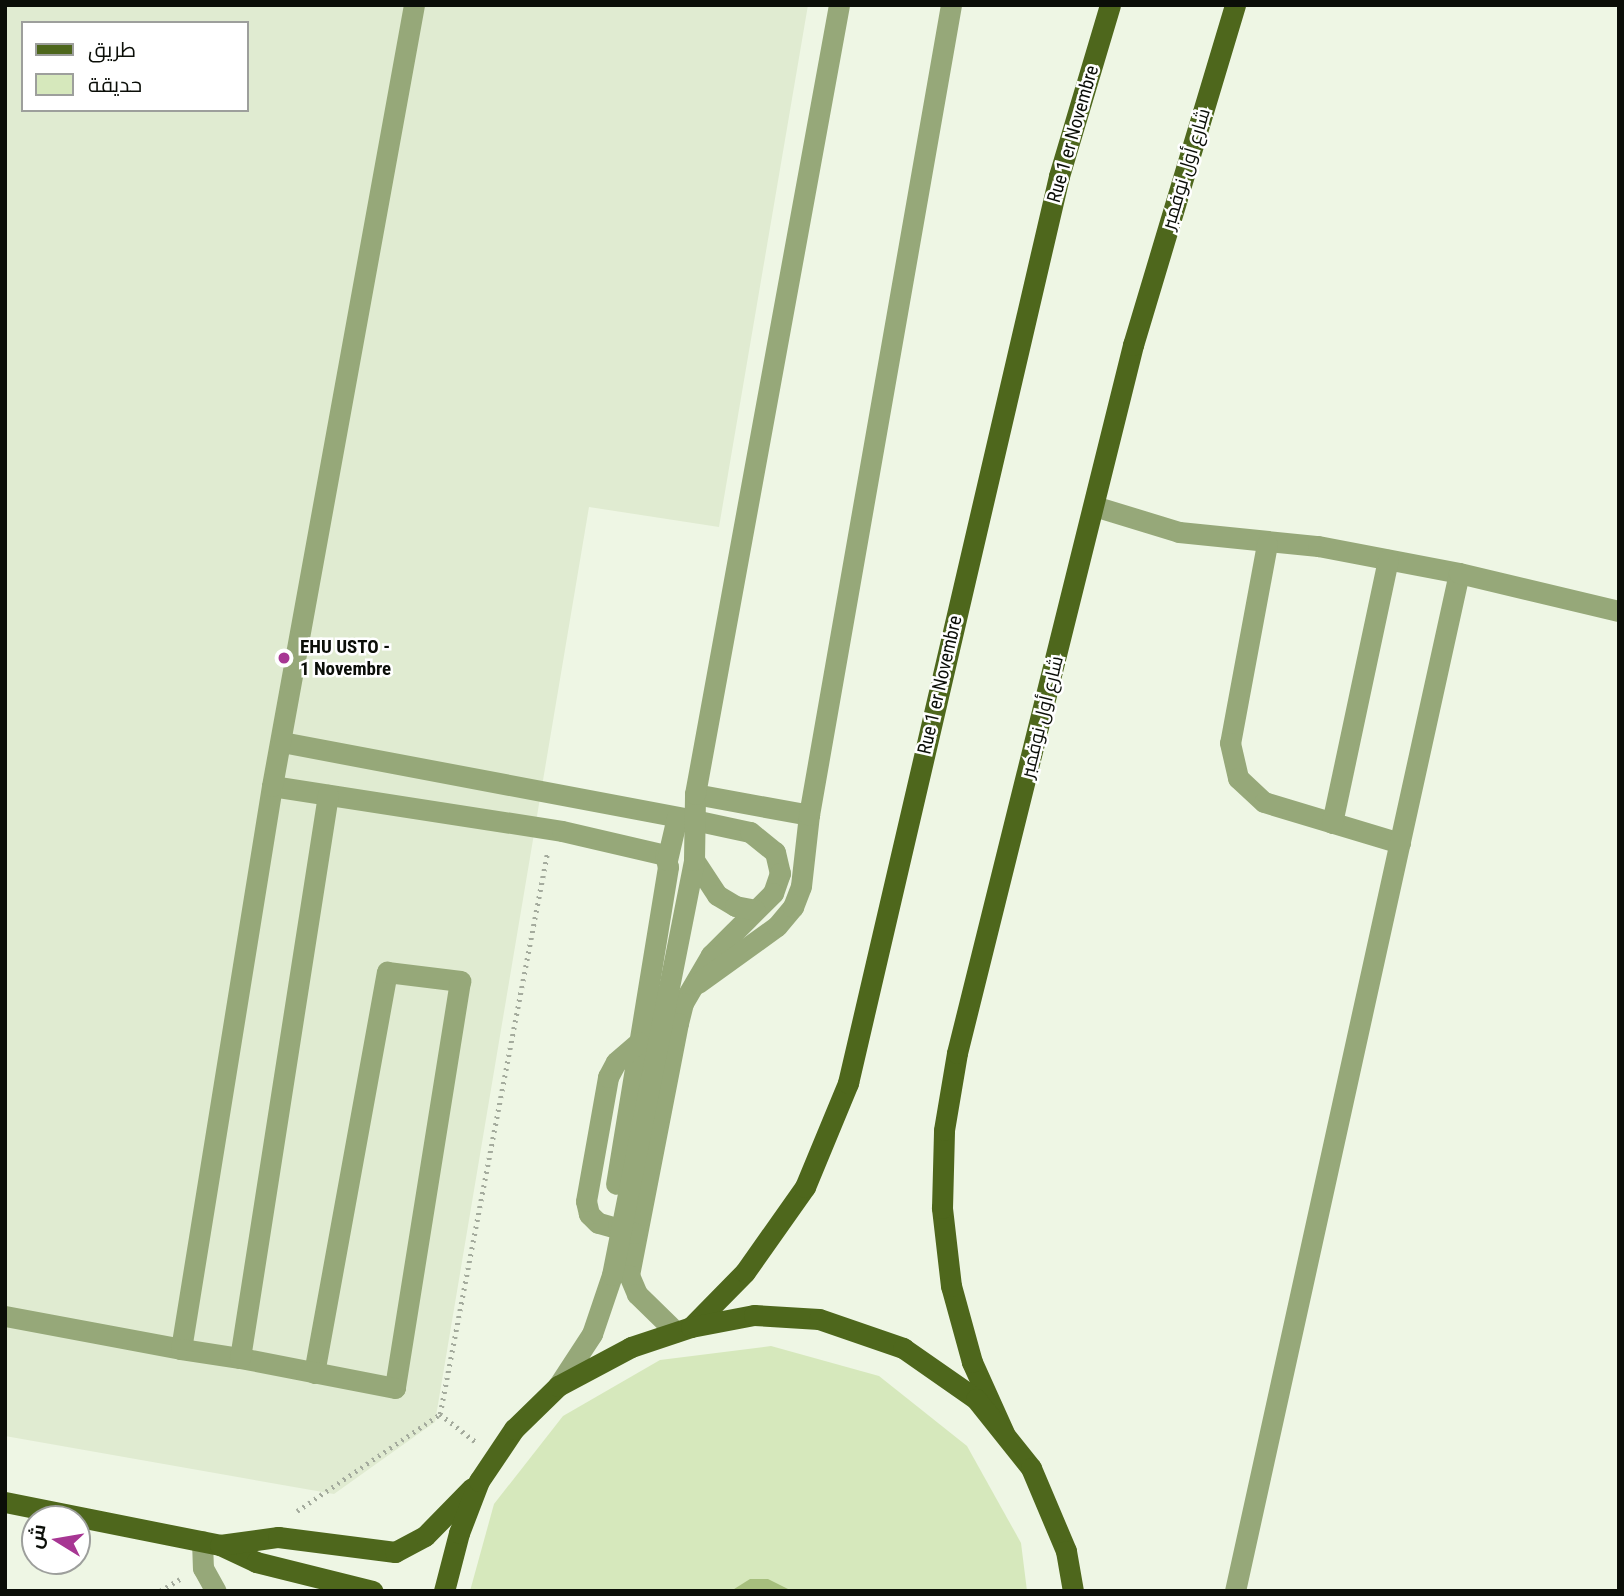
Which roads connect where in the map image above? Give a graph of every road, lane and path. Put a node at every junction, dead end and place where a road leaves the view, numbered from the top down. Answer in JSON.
{"nodes":[{"id":1,"x":414,"y":5,"type":"edge"},
{"id":2,"x":839,"y":5,"type":"edge"},
{"id":3,"x":951,"y":5,"type":"edge"},
{"id":4,"x":1110,"y":5,"type":"edge"},
{"id":5,"x":1235,"y":5,"type":"edge"},
{"id":6,"x":1094,"y":506,"type":"junction"},
{"id":7,"x":1267,"y":544,"type":"junction"},
{"id":8,"x":1388,"y":560,"type":"junction"},
{"id":9,"x":1459,"y":573,"type":"junction"},
{"id":10,"x":1619,"y":611,"type":"edge"},
{"id":11,"x":282,"y":742,"type":"junction"},
{"id":12,"x":272,"y":786,"type":"junction"},
{"id":13,"x":695,"y":794,"type":"junction"},
{"id":14,"x":328,"y":795,"type":"junction"},
{"id":15,"x":569,"y":795,"type":"junction"},
{"id":16,"x":809,"y":815,"type":"junction"},
{"id":17,"x":686,"y":818,"type":"junction"},
{"id":18,"x":1332,"y":823,"type":"junction"},
{"id":19,"x":557,"y":830,"type":"junction"},
{"id":20,"x":1400,"y":843,"type":"junction"},
{"id":21,"x":667,"y":860,"type":"junction"},
{"id":22,"x":694,"y":860,"type":"junction"},
{"id":23,"x":755,"y":910,"type":"junction"},
{"id":24,"x":691,"y":988,"type":"junction"},
{"id":25,"x":639,"y":1042,"type":"junction"},
{"id":26,"x":628,"y":1231,"type":"junction"},
{"id":27,"x":5,"y":1315,"type":"edge"},
{"id":28,"x":684,"y":1329,"type":"junction"},
{"id":29,"x":181,"y":1349,"type":"junction"},
{"id":30,"x":240,"y":1358,"type":"junction"},
{"id":31,"x":314,"y":1373,"type":"junction"},
{"id":32,"x":558,"y":1386,"type":"junction"},
{"id":33,"x":440,"y":1414,"type":"junction"},
{"id":34,"x":1004,"y":1433,"type":"junction"},
{"id":35,"x":495,"y":1457,"type":"junction"},
{"id":36,"x":479,"y":1481,"type":"junction"},
{"id":37,"x":5,"y":1502,"type":"edge"},
{"id":38,"x":278,"y":1537,"type":"junction"},
{"id":39,"x":211,"y":1543,"type":"junction"},
{"id":40,"x":12,"y":1591,"type":"edge"},
{"id":41,"x":28,"y":1591,"type":"edge"},
{"id":42,"x":216,"y":1591,"type":"edge"},
{"id":43,"x":372,"y":1591,"type":"edge"},
{"id":44,"x":444,"y":1591,"type":"edge"},
{"id":45,"x":1073,"y":1591,"type":"edge"},
{"id":46,"x":1235,"y":1591,"type":"edge"}],
"edges":[{"from":1,"to":11,"type":"street"},
{"from":2,"to":13,"type":"street"},
{"from":3,"to":16,"type":"street"},
{"from":4,"to":28,"type":"main road","name":"Rue 1 er Novembre"},
{"from":5,"to":6,"type":"main road","name":"شارع أول نوفمبر"},
{"from":6,"to":7,"type":"street"},
{"from":6,"to":34,"type":"main road","name":"شارع أول نوفمبر"},
{"from":7,"to":8,"type":"street"},
{"from":7,"to":18,"type":"street"},
{"from":8,"to":9,"type":"street"},
{"from":8,"to":18,"type":"street"},
{"from":9,"to":10,"type":"street"},
{"from":9,"to":20,"type":"street"},
{"from":11,"to":12,"type":"street"},
{"from":11,"to":15,"type":"street"},
{"from":12,"to":14,"type":"street"},
{"from":12,"to":29,"type":"street"},
{"from":13,"to":16,"type":"street"},
{"from":13,"to":17,"type":"street"},
{"from":14,"to":19,"type":"street"},
{"from":14,"to":30,"type":"street"},
{"from":15,"to":17,"type":"street"},
{"from":15,"to":19,"type":"street"},
{"from":16,"to":24,"type":"street"},
{"from":17,"to":21,"type":"street"},
{"from":17,"to":22,"type":"street"},
{"from":17,"to":23,"type":"street"},
{"from":18,"to":20,"type":"street"},
{"from":19,"to":21,"type":"street"},
{"from":19,"to":33,"type":"path"},
{"from":20,"to":46,"type":"street"},
{"from":21,"to":25,"type":"street"},
{"from":22,"to":23,"type":"street"},
{"from":22,"to":26,"type":"street"},
{"from":23,"to":24,"type":"street"},
{"from":24,"to":26,"type":"street"},
{"from":25,"to":26,"type":"street"},
{"from":25,"to":26,"type":"street"},
{"from":26,"to":28,"type":"street"},
{"from":26,"to":32,"type":"street"},
{"from":27,"to":29,"type":"street"},
{"from":28,"to":32,"type":"main road"},
{"from":28,"to":34,"type":"main road"},
{"from":29,"to":30,"type":"street"},
{"from":30,"to":31,"type":"street"},
{"from":31,"to":31,"type":"street"},
{"from":32,"to":35,"type":"main road"},
{"from":33,"to":35,"type":"path"},
{"from":33,"to":38,"type":"path"},
{"from":34,"to":45,"type":"main road"},
{"from":35,"to":36,"type":"main road"},
{"from":36,"to":38,"type":"main road"},
{"from":36,"to":44,"type":"main road"},
{"from":37,"to":39,"type":"main road"},
{"from":38,"to":39,"type":"main road"},
{"from":39,"to":42,"type":"street"},
{"from":39,"to":43,"type":"main road"},
{"from":40,"to":41,"type":"path"}]}
